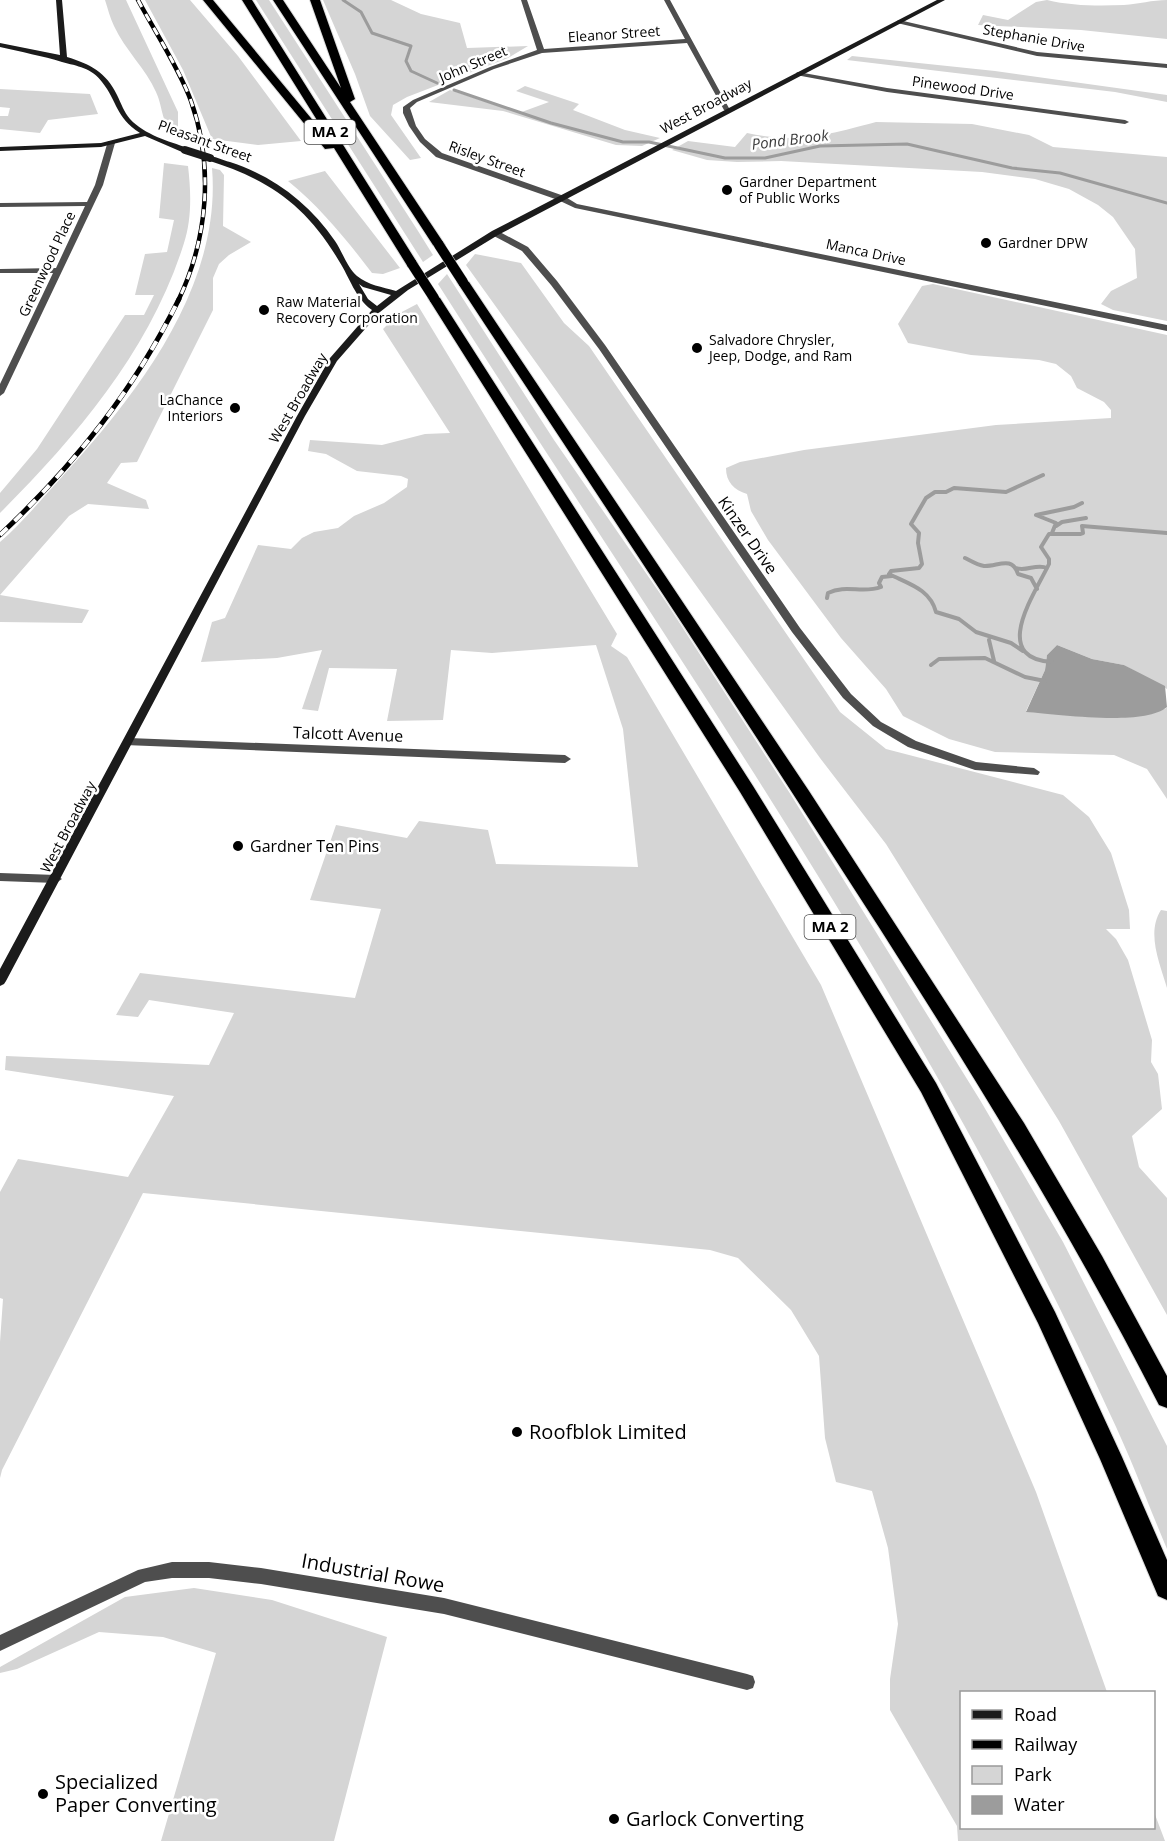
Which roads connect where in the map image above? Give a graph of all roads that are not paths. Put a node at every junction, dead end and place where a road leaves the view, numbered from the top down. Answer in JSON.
{"nodes":[{"id":1,"x":59,"y":0,"type":"edge"},
{"id":2,"x":208,"y":0,"type":"edge"},
{"id":3,"x":247,"y":0,"type":"edge"},
{"id":4,"x":278,"y":0,"type":"edge"},
{"id":5,"x":315,"y":0,"type":"edge"},
{"id":6,"x":524,"y":0,"type":"edge"},
{"id":7,"x":667,"y":0,"type":"edge"},
{"id":8,"x":942,"y":0,"type":"edge"},
{"id":9,"x":898,"y":22,"type":"junction"},
{"id":10,"x":688,"y":41,"type":"junction"},
{"id":11,"x":0,"y":45,"type":"edge"},
{"id":12,"x":541,"y":51,"type":"junction"},
{"id":13,"x":64,"y":60,"type":"junction"},
{"id":14,"x":1167,"y":66,"type":"edge"},
{"id":15,"x":798,"y":74,"type":"junction"},
{"id":16,"x":415,"y":101,"type":"joint"},
{"id":17,"x":727,"y":110,"type":"junction"},
{"id":18,"x":356,"y":121,"type":"junction"},
{"id":19,"x":1125,"y":123,"type":"dead end"},
{"id":20,"x":145,"y":134,"type":"junction"},
{"id":21,"x":111,"y":143,"type":"junction"},
{"id":22,"x":0,"y":149,"type":"edge"},
{"id":23,"x":366,"y":190,"type":"junction"},
{"id":24,"x":561,"y":198,"type":"junction"},
{"id":25,"x":90,"y":204,"type":"junction"},
{"id":26,"x":0,"y":205,"type":"edge"},
{"id":27,"x":495,"y":232,"type":"junction"},
{"id":28,"x":60,"y":270,"type":"junction"},
{"id":29,"x":0,"y":271,"type":"edge"},
{"id":30,"x":352,"y":277,"type":"junction"},
{"id":31,"x":396,"y":294,"type":"junction"},
{"id":32,"x":377,"y":310,"type":"junction"},
{"id":33,"x":1167,"y":328,"type":"edge"},
{"id":34,"x":0,"y":393,"type":"edge"},
{"id":35,"x":129,"y":742,"type":"junction"},
{"id":36,"x":565,"y":759,"type":"dead end"},
{"id":37,"x":1034,"y":772,"type":"dead end"},
{"id":38,"x":0,"y":877,"type":"edge"},
{"id":39,"x":56,"y":879,"type":"junction"},
{"id":40,"x":0,"y":981,"type":"edge"},
{"id":41,"x":1167,"y":1398,"type":"edge"},
{"id":42,"x":1167,"y":1588,"type":"edge"},
{"id":43,"x":0,"y":1643,"type":"edge"},
{"id":44,"x":747,"y":1682,"type":"dead end"}],
"edges":[{"from":1,"to":13,"type":"main road"},
{"from":2,"to":23,"type":"highway"},
{"from":3,"to":23,"type":"highway","number":"MA 2"},
{"from":4,"to":18,"type":"highway","number":"MA 2"},
{"from":5,"to":18,"type":"highway"},
{"from":6,"to":12,"type":"street"},
{"from":7,"to":10,"type":"street"},
{"from":8,"to":9,"type":"main road","name":"West Broadway"},
{"from":9,"to":14,"type":"street","name":"Stephanie Drive"},
{"from":9,"to":15,"type":"main road","name":"West Broadway"},
{"from":10,"to":12,"type":"street","name":"Eleanor Street"},
{"from":10,"to":17,"type":"street"},
{"from":11,"to":13,"type":"main road","name":"Pleasant Street"},
{"from":12,"to":16,"type":"street","name":"John Street"},
{"from":13,"to":20,"type":"main road","name":"Pleasant Street"},
{"from":15,"to":17,"type":"main road","name":"West Broadway"},
{"from":15,"to":19,"type":"street","name":"Pinewood Drive"},
{"from":16,"to":24,"type":"street","name":"Risley Street"},
{"from":17,"to":24,"type":"main road","name":"West Broadway"},
{"from":18,"to":41,"type":"highway","number":"MA 2","bridge":true},
{"from":20,"to":21,"type":"main road"},
{"from":20,"to":30,"type":"main road","name":"Pleasant Street","bridge":true},
{"from":21,"to":22,"type":"main road"},
{"from":21,"to":25,"type":"street","name":"Greenwood Place"},
{"from":23,"to":42,"type":"highway","number":"MA 2","bridge":true},
{"from":24,"to":27,"type":"main road","name":"West Broadway"},
{"from":24,"to":33,"type":"street","name":"Manca Drive"},
{"from":25,"to":26,"type":"street"},
{"from":25,"to":28,"type":"street","name":"Greenwood Place"},
{"from":27,"to":31,"type":"main road","name":"West Broadway"},
{"from":27,"to":37,"type":"street","name":"Kinzer Drive"},
{"from":28,"to":29,"type":"street"},
{"from":28,"to":34,"type":"street","name":"Greenwood Place"},
{"from":30,"to":31,"type":"main road"},
{"from":30,"to":32,"type":"main road","name":"Pleasant Street"},
{"from":31,"to":32,"type":"main road","name":"West Broadway"},
{"from":32,"to":35,"type":"main road","name":"West Broadway"},
{"from":35,"to":36,"type":"street","name":"Talcott Avenue"},
{"from":35,"to":39,"type":"main road","name":"West Broadway"},
{"from":38,"to":39,"type":"street"},
{"from":39,"to":40,"type":"main road","name":"West Broadway"},
{"from":43,"to":44,"type":"street","name":"Industrial Rowe"}]}
